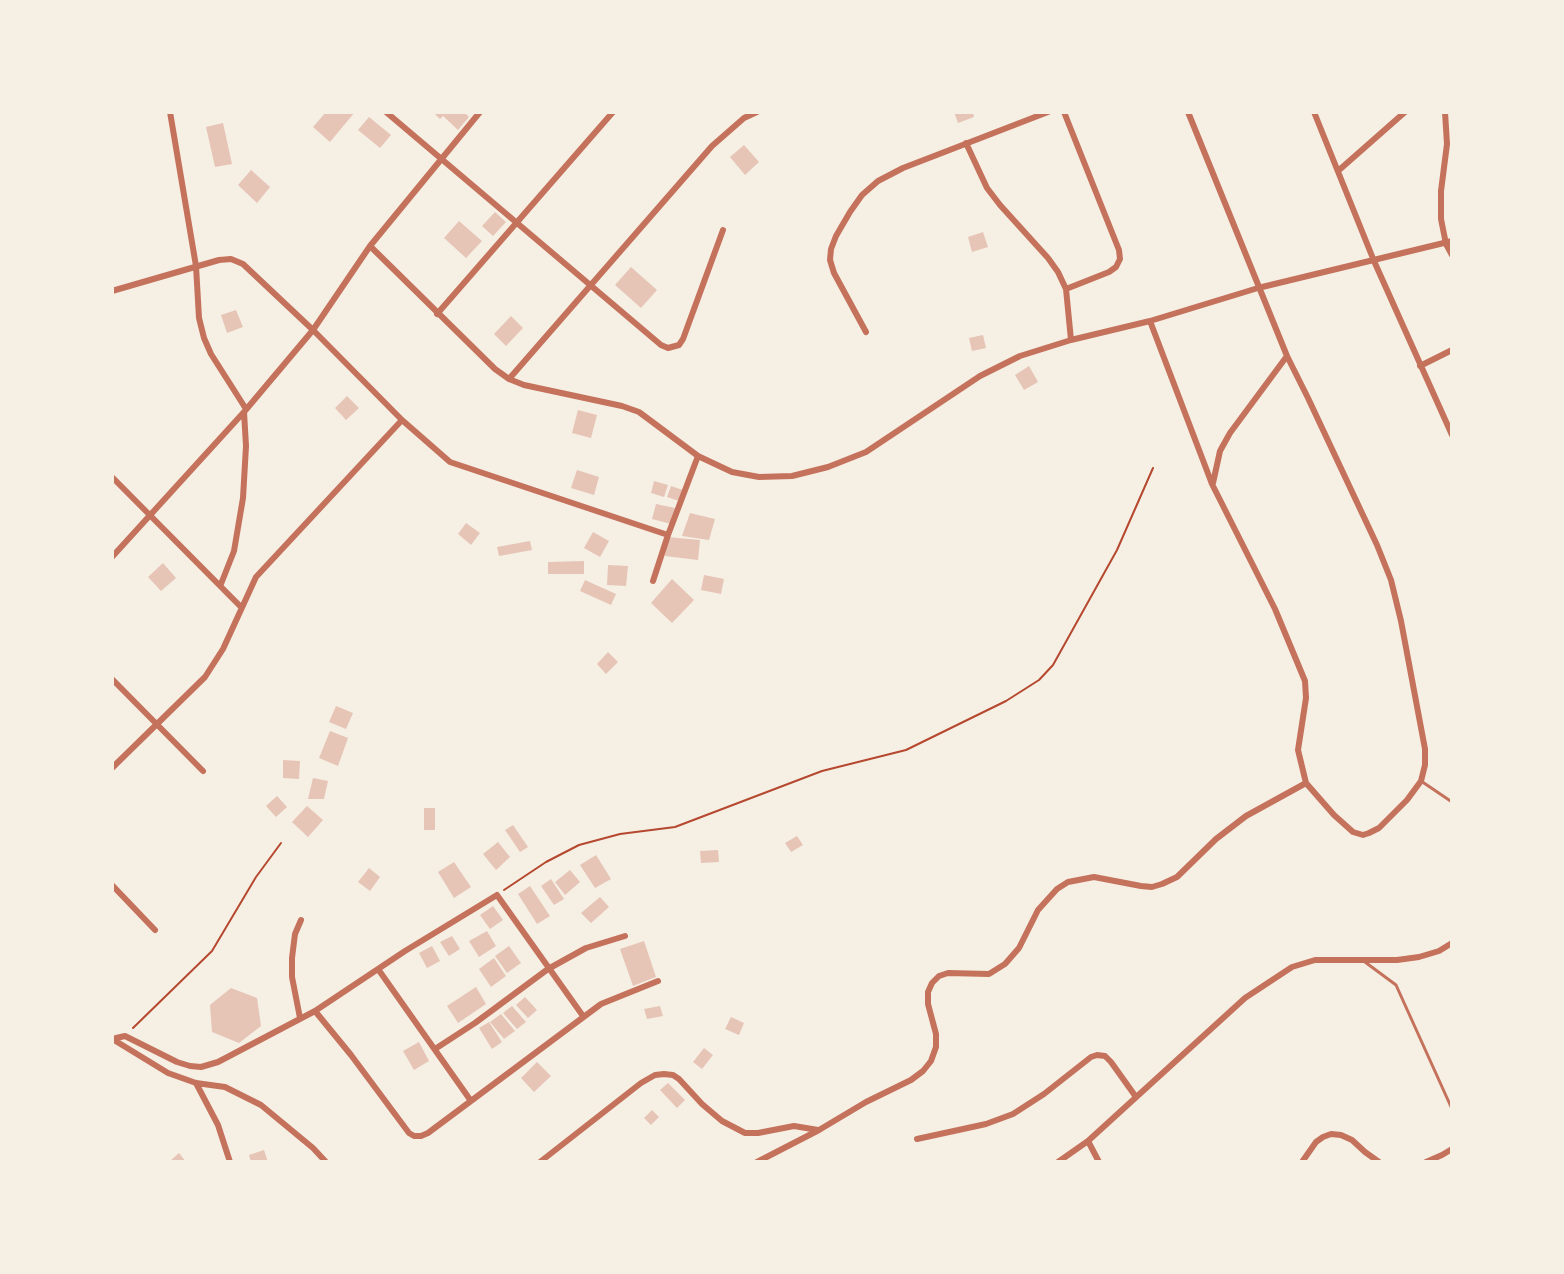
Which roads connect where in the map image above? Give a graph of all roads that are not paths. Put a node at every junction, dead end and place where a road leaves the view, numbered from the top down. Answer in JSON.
{"nodes":[{"id":1,"x":170,"y":112,"type":"edge"},
{"id":2,"x":386,"y":112,"type":"edge"},
{"id":3,"x":480,"y":112,"type":"edge"},
{"id":4,"x":614,"y":112,"type":"edge"},
{"id":5,"x":757,"y":112,"type":"edge"},
{"id":6,"x":1048,"y":112,"type":"edge"},
{"id":7,"x":1064,"y":112,"type":"edge"},
{"id":8,"x":1188,"y":112,"type":"edge"},
{"id":9,"x":1314,"y":112,"type":"edge"},
{"id":10,"x":1405,"y":112,"type":"edge"},
{"id":11,"x":1445,"y":112,"type":"edge"},
{"id":12,"x":966,"y":143,"type":"junction"},
{"id":13,"x":441,"y":160,"type":"junction"},
{"id":14,"x":1338,"y":171,"type":"junction"},
{"id":15,"x":517,"y":224,"type":"junction"},
{"id":16,"x":723,"y":230,"type":"dead end"},
{"id":17,"x":1449,"y":242,"type":"edge"},
{"id":18,"x":370,"y":246,"type":"junction"},
{"id":19,"x":1452,"y":255,"type":"edge"},
{"id":20,"x":1374,"y":261,"type":"junction"},
{"id":21,"x":196,"y":266,"type":"junction"},
{"id":22,"x":592,"y":286,"type":"junction"},
{"id":23,"x":1258,"y":288,"type":"junction"},
{"id":24,"x":1066,"y":289,"type":"junction"},
{"id":25,"x":112,"y":291,"type":"edge"},
{"id":26,"x":437,"y":314,"type":"junction"},
{"id":27,"x":1150,"y":321,"type":"junction"},
{"id":28,"x":314,"y":330,"type":"junction"},
{"id":29,"x":866,"y":332,"type":"dead end"},
{"id":30,"x":1071,"y":340,"type":"junction"},
{"id":31,"x":1452,"y":350,"type":"edge"},
{"id":32,"x":1287,"y":356,"type":"junction"},
{"id":33,"x":1420,"y":366,"type":"junction"},
{"id":34,"x":509,"y":379,"type":"junction"},
{"id":35,"x":245,"y":410,"type":"junction"},
{"id":36,"x":402,"y":420,"type":"junction"},
{"id":37,"x":1452,"y":435,"type":"edge"},
{"id":38,"x":698,"y":456,"type":"junction"},
{"id":39,"x":112,"y":477,"type":"edge"},
{"id":40,"x":1212,"y":484,"type":"junction"},
{"id":41,"x":150,"y":515,"type":"junction"},
{"id":42,"x":668,"y":535,"type":"junction"},
{"id":43,"x":112,"y":557,"type":"edge"},
{"id":44,"x":654,"y":581,"type":"dead end"},
{"id":45,"x":221,"y":584,"type":"junction"},
{"id":46,"x":241,"y":607,"type":"junction"},
{"id":47,"x":112,"y":679,"type":"edge"},
{"id":48,"x":158,"y":723,"type":"junction"},
{"id":49,"x":112,"y":768,"type":"edge"},
{"id":50,"x":203,"y":771,"type":"dead end"},
{"id":51,"x":1421,"y":781,"type":"junction"},
{"id":52,"x":1306,"y":783,"type":"junction"},
{"id":53,"x":1452,"y":802,"type":"edge"},
{"id":54,"x":112,"y":885,"type":"edge"},
{"id":55,"x":301,"y":920,"type":"dead end"},
{"id":56,"x":155,"y":930,"type":"dead end"},
{"id":57,"x":625,"y":936,"type":"dead end"},
{"id":58,"x":1452,"y":943,"type":"edge"},
{"id":59,"x":1360,"y":959,"type":"junction"},
{"id":60,"x":378,"y":969,"type":"junction"},
{"id":61,"x":548,"y":969,"type":"junction"},
{"id":62,"x":658,"y":981,"type":"dead end"},
{"id":63,"x":315,"y":1011,"type":"junction"},
{"id":64,"x":583,"y":1016,"type":"junction"},
{"id":65,"x":300,"y":1018,"type":"junction"},
{"id":66,"x":113,"y":1040,"type":"edge"},
{"id":67,"x":435,"y":1049,"type":"junction"},
{"id":68,"x":196,"y":1083,"type":"junction"},
{"id":69,"x":1136,"y":1097,"type":"junction"},
{"id":70,"x":471,"y":1101,"type":"junction"},
{"id":71,"x":1452,"y":1110,"type":"edge"},
{"id":72,"x":819,"y":1130,"type":"junction"},
{"id":73,"x":917,"y":1139,"type":"dead end"},
{"id":74,"x":1088,"y":1141,"type":"junction"},
{"id":75,"x":1452,"y":1149,"type":"edge"},
{"id":76,"x":230,"y":1161,"type":"edge"},
{"id":77,"x":326,"y":1161,"type":"edge"},
{"id":78,"x":540,"y":1161,"type":"edge"},
{"id":79,"x":757,"y":1161,"type":"edge"},
{"id":80,"x":1058,"y":1161,"type":"edge"},
{"id":81,"x":1099,"y":1161,"type":"edge"},
{"id":82,"x":1302,"y":1161,"type":"edge"},
{"id":83,"x":1379,"y":1161,"type":"edge"},
{"id":84,"x":1426,"y":1161,"type":"edge"}],
"edges":[{"from":1,"to":21,"type":"street"},
{"from":2,"to":13,"type":"street"},
{"from":3,"to":13,"type":"street"},
{"from":4,"to":15,"type":"street"},
{"from":5,"to":22,"type":"street"},
{"from":6,"to":12,"type":"street"},
{"from":7,"to":24,"type":"street"},
{"from":8,"to":23,"type":"street"},
{"from":9,"to":14,"type":"street"},
{"from":10,"to":14,"type":"street"},
{"from":11,"to":17,"type":"street"},
{"from":12,"to":24,"type":"street"},
{"from":12,"to":29,"type":"street"},
{"from":13,"to":15,"type":"street"},
{"from":13,"to":18,"type":"street"},
{"from":14,"to":20,"type":"street"},
{"from":15,"to":22,"type":"street"},
{"from":15,"to":26,"type":"street"},
{"from":16,"to":22,"type":"street"},
{"from":17,"to":19,"type":"street"},
{"from":17,"to":20,"type":"street"},
{"from":18,"to":26,"type":"street"},
{"from":18,"to":28,"type":"street"},
{"from":20,"to":23,"type":"street"},
{"from":20,"to":33,"type":"street"},
{"from":21,"to":25,"type":"street"},
{"from":21,"to":28,"type":"street"},
{"from":21,"to":35,"type":"street"},
{"from":22,"to":34,"type":"street"},
{"from":23,"to":27,"type":"street"},
{"from":23,"to":32,"type":"street"},
{"from":24,"to":30,"type":"street"},
{"from":26,"to":34,"type":"street"},
{"from":27,"to":30,"type":"street"},
{"from":27,"to":40,"type":"street"},
{"from":28,"to":35,"type":"street"},
{"from":28,"to":36,"type":"street"},
{"from":30,"to":38,"type":"street"},
{"from":31,"to":33,"type":"street"},
{"from":32,"to":40,"type":"street"},
{"from":32,"to":51,"type":"street"},
{"from":33,"to":37,"type":"street"},
{"from":34,"to":38,"type":"street"},
{"from":35,"to":41,"type":"street"},
{"from":35,"to":45,"type":"street"},
{"from":36,"to":42,"type":"street"},
{"from":36,"to":46,"type":"street"},
{"from":38,"to":42,"type":"street"},
{"from":39,"to":41,"type":"street"},
{"from":40,"to":52,"type":"street"},
{"from":41,"to":43,"type":"street"},
{"from":41,"to":45,"type":"street"},
{"from":42,"to":44,"type":"street"},
{"from":45,"to":46,"type":"street"},
{"from":46,"to":48,"type":"street"},
{"from":47,"to":48,"type":"street"},
{"from":48,"to":49,"type":"street"},
{"from":48,"to":50,"type":"street"},
{"from":51,"to":52,"type":"street"},
{"from":51,"to":53,"type":"lane"},
{"from":52,"to":72,"type":"street"},
{"from":54,"to":56,"type":"street"},
{"from":55,"to":65,"type":"street"},
{"from":57,"to":61,"type":"street"},
{"from":58,"to":59,"type":"street"},
{"from":59,"to":69,"type":"street"},
{"from":59,"to":71,"type":"lane"},
{"from":60,"to":61,"type":"street"},
{"from":60,"to":63,"type":"street"},
{"from":60,"to":67,"type":"street"},
{"from":61,"to":64,"type":"street"},
{"from":61,"to":67,"type":"street"},
{"from":62,"to":64,"type":"street"},
{"from":63,"to":65,"type":"street"},
{"from":63,"to":70,"type":"street"},
{"from":64,"to":70,"type":"street"},
{"from":65,"to":66,"type":"street"},
{"from":66,"to":68,"type":"street"},
{"from":67,"to":70,"type":"street"},
{"from":68,"to":76,"type":"street"},
{"from":68,"to":77,"type":"street"},
{"from":69,"to":73,"type":"street"},
{"from":69,"to":74,"type":"street"},
{"from":72,"to":78,"type":"street"},
{"from":72,"to":79,"type":"street"},
{"from":74,"to":80,"type":"street"},
{"from":74,"to":81,"type":"street"},
{"from":75,"to":84,"type":"street"},
{"from":82,"to":83,"type":"street"}]}
